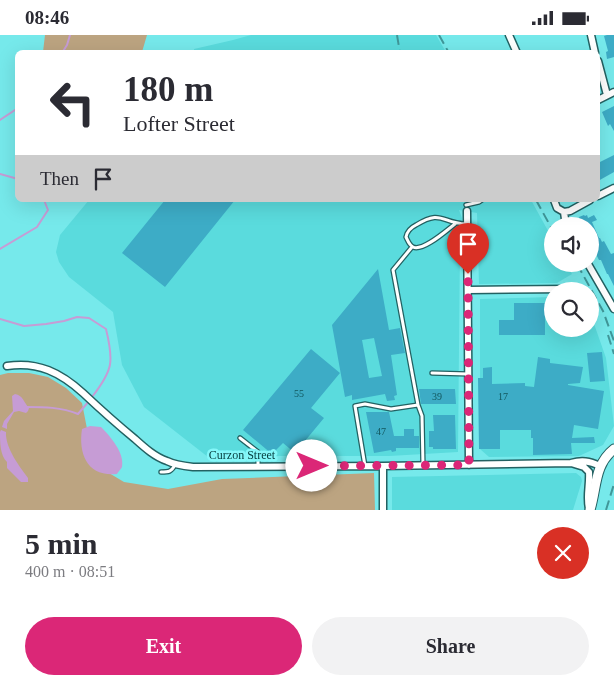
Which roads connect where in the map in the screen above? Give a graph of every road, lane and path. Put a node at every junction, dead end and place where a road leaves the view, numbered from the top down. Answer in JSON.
{"nodes":[{"id":1,"x":509,"y":35,"type":"edge"},
{"id":2,"x":591,"y":35,"type":"edge"},
{"id":3,"x":516,"y":50,"type":"edge"},
{"id":4,"x":594,"y":50,"type":"edge"},
{"id":5,"x":600,"y":69,"type":"edge"},
{"id":6,"x":614,"y":92,"type":"edge"},
{"id":7,"x":607,"y":95,"type":"junction"},
{"id":8,"x":600,"y":99,"type":"edge"},
{"id":9,"x":614,"y":188,"type":"edge"},
{"id":10,"x":600,"y":195,"type":"edge"},
{"id":11,"x":466,"y":202,"type":"edge"},
{"id":12,"x":479,"y":202,"type":"edge"},
{"id":13,"x":555,"y":202,"type":"edge"},
{"id":14,"x":586,"y":202,"type":"edge"},
{"id":15,"x":467,"y":208,"type":"junction"},
{"id":16,"x":564,"y":212,"type":"junction"},
{"id":17,"x":565,"y":217,"type":"edge"},
{"id":18,"x":455,"y":224,"type":"junction"},
{"id":19,"x":467,"y":224,"type":"junction"},
{"id":20,"x":412,"y":247,"type":"junction"},
{"id":21,"x":593,"y":272,"type":"edge"},
{"id":22,"x":544,"y":289,"type":"edge"},
{"id":23,"x":468,"y":290,"type":"junction"},
{"id":24,"x":614,"y":309,"type":"edge"},
{"id":25,"x":4,"y":367,"type":"edge"},
{"id":26,"x":432,"y":373,"type":"dead end"},
{"id":27,"x":468,"y":374,"type":"junction"},
{"id":28,"x":418,"y":405,"type":"junction"},
{"id":29,"x":240,"y":438,"type":"dead end"},
{"id":30,"x":614,"y":449,"type":"edge"},
{"id":31,"x":571,"y":463,"type":"junction"},
{"id":32,"x":175,"y":464,"type":"junction"},
{"id":33,"x":469,"y":465,"type":"junction"},
{"id":34,"x":258,"y":466,"type":"junction"},
{"id":35,"x":365,"y":466,"type":"junction"},
{"id":36,"x":383,"y":466,"type":"junction"},
{"id":37,"x":423,"y":466,"type":"junction"},
{"id":38,"x":600,"y":466,"type":"junction"},
{"id":39,"x":161,"y":472,"type":"dead end"},
{"id":40,"x":383,"y":510,"type":"edge"},
{"id":41,"x":589,"y":510,"type":"edge"}],
"edges":[{"from":1,"to":3,"type":"street"},
{"from":2,"to":4,"type":"street"},
{"from":5,"to":7,"type":"street"},
{"from":6,"to":7,"type":"street"},
{"from":7,"to":8,"type":"street"},
{"from":9,"to":10,"type":"street"},
{"from":11,"to":15,"type":"lane"},
{"from":12,"to":15,"type":"lane"},
{"from":13,"to":16,"type":"street"},
{"from":14,"to":16,"type":"street"},
{"from":15,"to":19,"type":"street"},
{"from":16,"to":17,"type":"street"},
{"from":18,"to":19,"type":"lane"},
{"from":18,"to":20,"type":"lane"},
{"from":18,"to":20,"type":"lane"},
{"from":19,"to":23,"type":"street"},
{"from":20,"to":28,"type":"lane"},
{"from":21,"to":24,"type":"street"},
{"from":22,"to":23,"type":"street"},
{"from":23,"to":27,"type":"street"},
{"from":25,"to":32,"type":"street","name":"Curzon Street"},
{"from":26,"to":27,"type":"lane"},
{"from":27,"to":33,"type":"street"},
{"from":28,"to":35,"type":"lane"},
{"from":28,"to":37,"type":"lane"},
{"from":29,"to":34,"type":"lane"},
{"from":30,"to":38,"type":"main road"},
{"from":31,"to":33,"type":"street","name":"Curzon Street"},
{"from":31,"to":38,"type":"street","name":"Curzon Street"},
{"from":31,"to":41,"type":"street"},
{"from":32,"to":34,"type":"street","name":"Curzon Street"},
{"from":32,"to":39,"type":"lane"},
{"from":33,"to":37,"type":"street","name":"Curzon Street"},
{"from":34,"to":35,"type":"street","name":"Curzon Street"},
{"from":35,"to":36,"type":"street","name":"Curzon Street"},
{"from":36,"to":37,"type":"street","name":"Curzon Street"},
{"from":36,"to":40,"type":"street"},
{"from":38,"to":41,"type":"main road"}]}
